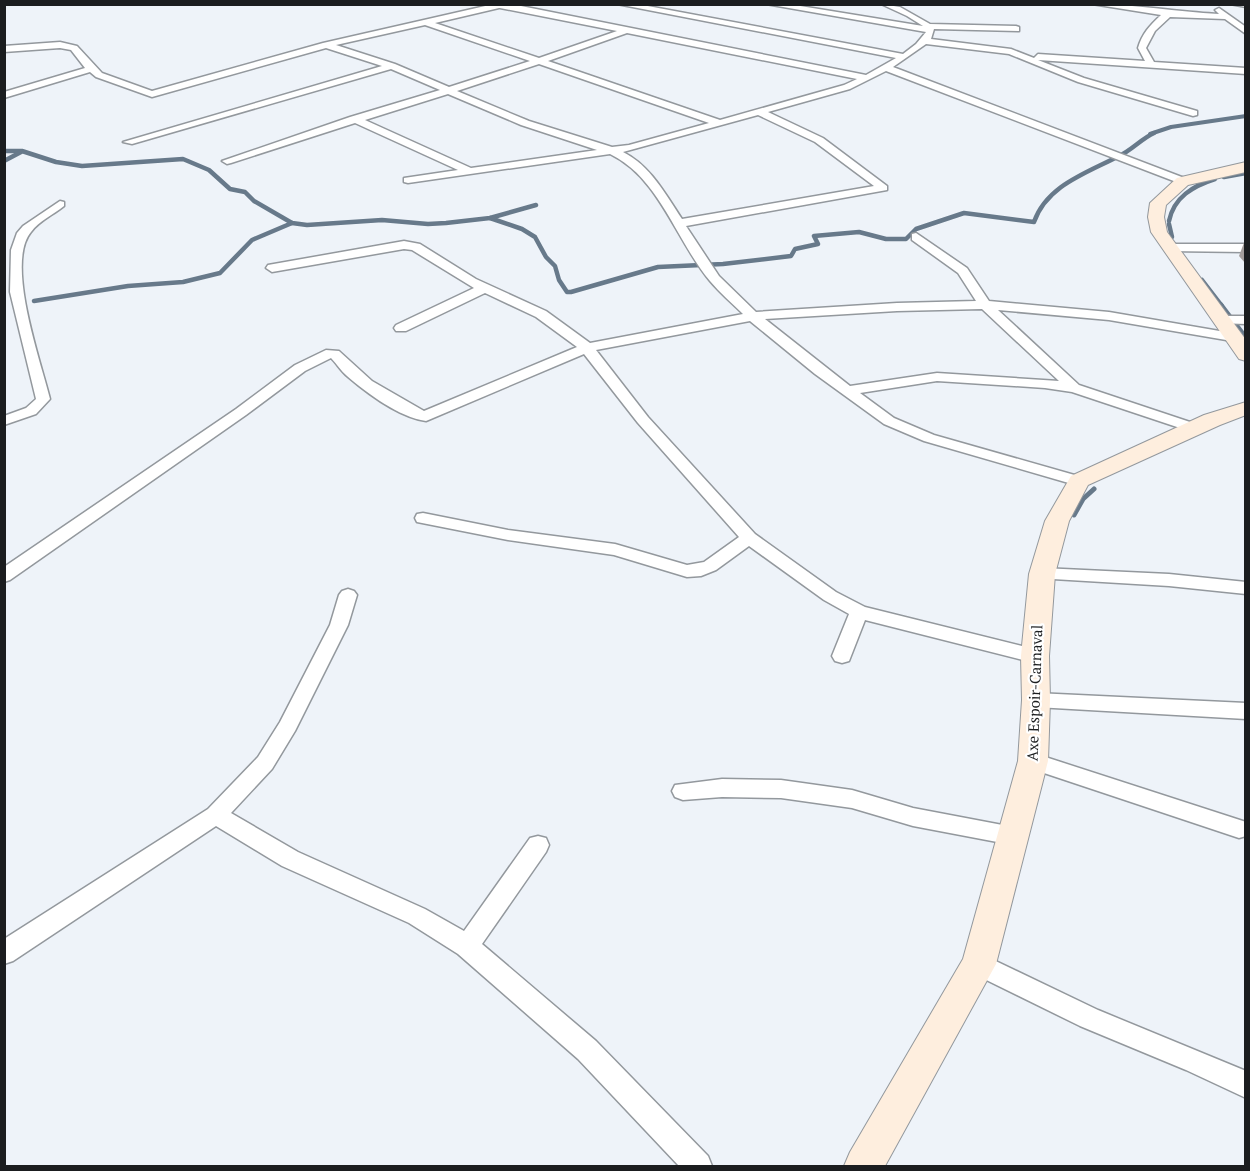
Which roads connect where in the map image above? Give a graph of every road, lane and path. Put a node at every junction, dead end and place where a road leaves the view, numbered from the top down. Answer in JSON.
{"nodes":[{"id":1,"x":621,"y":4,"type":"edge"},
{"id":2,"x":885,"y":4,"type":"edge"},
{"id":3,"x":1096,"y":4,"type":"edge"},
{"id":4,"x":1212,"y":4,"type":"edge"},
{"id":5,"x":1234,"y":4,"type":"edge"},
{"id":6,"x":503,"y":5,"type":"edge"},
{"id":7,"x":1245,"y":5,"type":"edge"},
{"id":8,"x":771,"y":8,"type":"edge"},
{"id":9,"x":1168,"y":14,"type":"junction"},
{"id":10,"x":762,"y":17,"type":"dead end"},
{"id":11,"x":1227,"y":17,"type":"junction"},
{"id":12,"x":423,"y":22,"type":"junction"},
{"id":13,"x":930,"y":28,"type":"junction"},
{"id":14,"x":1016,"y":29,"type":"dead end"},
{"id":15,"x":624,"y":32,"type":"junction"},
{"id":16,"x":735,"y":32,"type":"junction"},
{"id":17,"x":1245,"y":32,"type":"edge"},
{"id":18,"x":926,"y":41,"type":"junction"},
{"id":19,"x":326,"y":45,"type":"junction"},
{"id":20,"x":6,"y":48,"type":"edge"},
{"id":21,"x":711,"y":48,"type":"junction"},
{"id":22,"x":902,"y":56,"type":"junction"},
{"id":23,"x":1026,"y":57,"type":"junction"},
{"id":24,"x":537,"y":62,"type":"junction"},
{"id":25,"x":1150,"y":64,"type":"junction"},
{"id":26,"x":392,"y":66,"type":"junction"},
{"id":27,"x":884,"y":67,"type":"junction"},
{"id":28,"x":91,"y":69,"type":"junction"},
{"id":29,"x":1245,"y":71,"type":"edge"},
{"id":30,"x":868,"y":78,"type":"junction"},
{"id":31,"x":448,"y":88,"type":"junction"},
{"id":32,"x":4,"y":95,"type":"edge"},
{"id":33,"x":760,"y":112,"type":"junction"},
{"id":34,"x":1193,"y":113,"type":"dead end"},
{"id":35,"x":354,"y":119,"type":"junction"},
{"id":36,"x":720,"y":123,"type":"junction"},
{"id":37,"x":128,"y":142,"type":"dead end"},
{"id":38,"x":612,"y":151,"type":"junction"},
{"id":39,"x":227,"y":161,"type":"dead end"},
{"id":40,"x":1245,"y":167,"type":"edge"},
{"id":41,"x":472,"y":172,"type":"junction"},
{"id":42,"x":408,"y":180,"type":"dead end"},
{"id":43,"x":1183,"y":181,"type":"junction"},
{"id":44,"x":60,"y":204,"type":"dead end"},
{"id":45,"x":680,"y":223,"type":"junction"},
{"id":46,"x":916,"y":237,"type":"dead end"},
{"id":47,"x":1171,"y":248,"type":"junction"},
{"id":48,"x":1245,"y":248,"type":"edge"},
{"id":49,"x":272,"y":268,"type":"dead end"},
{"id":50,"x":483,"y":289,"type":"junction"},
{"id":51,"x":985,"y":305,"type":"junction"},
{"id":52,"x":753,"y":316,"type":"junction"},
{"id":53,"x":1221,"y":320,"type":"junction"},
{"id":54,"x":1245,"y":320,"type":"edge"},
{"id":55,"x":401,"y":328,"type":"dead end"},
{"id":56,"x":1232,"y":337,"type":"junction"},
{"id":57,"x":587,"y":348,"type":"junction"},
{"id":58,"x":1245,"y":355,"type":"edge"},
{"id":59,"x":1074,"y":388,"type":"junction"},
{"id":60,"x":846,"y":390,"type":"junction"},
{"id":61,"x":1245,"y":408,"type":"edge"},
{"id":62,"x":4,"y":421,"type":"edge"},
{"id":63,"x":1194,"y":428,"type":"junction"},
{"id":64,"x":1079,"y":481,"type":"junction"},
{"id":65,"x":423,"y":518,"type":"dead end"},
{"id":66,"x":749,"y":538,"type":"junction"},
{"id":67,"x":1042,"y":574,"type":"junction"},
{"id":68,"x":4,"y":576,"type":"edge"},
{"id":69,"x":1245,"y":588,"type":"edge"},
{"id":70,"x":348,"y":596,"type":"dead end"},
{"id":71,"x":860,"y":612,"type":"junction"},
{"id":72,"x":842,"y":656,"type":"dead end"},
{"id":73,"x":1035,"y":656,"type":"junction"},
{"id":74,"x":1036,"y":700,"type":"junction"},
{"id":75,"x":1245,"y":711,"type":"edge"},
{"id":76,"x":1033,"y":761,"type":"junction"},
{"id":77,"x":683,"y":791,"type":"dead end"},
{"id":78,"x":216,"y":815,"type":"junction"},
{"id":79,"x":1239,"y":829,"type":"dead end"},
{"id":80,"x":1013,"y":836,"type":"junction"},
{"id":81,"x":538,"y":845,"type":"dead end"},
{"id":82,"x":467,"y":946,"type":"junction"},
{"id":83,"x":4,"y":953,"type":"edge"},
{"id":84,"x":979,"y":964,"type":"junction"},
{"id":85,"x":1245,"y":1085,"type":"edge"},
{"id":86,"x":698,"y":1167,"type":"edge"},
{"id":87,"x":864,"y":1167,"type":"edge"}],
"edges":[{"from":1,"to":16,"type":"street"},
{"from":2,"to":13,"type":"street"},
{"from":3,"to":9,"type":"street"},
{"from":4,"to":11,"type":"street"},
{"from":5,"to":7,"type":"street"},
{"from":6,"to":12,"type":"street"},
{"from":6,"to":15,"type":"street"},
{"from":8,"to":13,"type":"street"},
{"from":9,"to":11,"type":"street"},
{"from":9,"to":25,"type":"street"},
{"from":10,"to":16,"type":"street"},
{"from":11,"to":17,"type":"street"},
{"from":12,"to":19,"type":"street"},
{"from":12,"to":24,"type":"street"},
{"from":13,"to":14,"type":"street"},
{"from":13,"to":18,"type":"street"},
{"from":15,"to":21,"type":"street"},
{"from":15,"to":24,"type":"street"},
{"from":16,"to":21,"type":"street"},
{"from":16,"to":22,"type":"street"},
{"from":18,"to":22,"type":"street"},
{"from":18,"to":23,"type":"street"},
{"from":19,"to":26,"type":"street"},
{"from":19,"to":28,"type":"street"},
{"from":20,"to":28,"type":"street"},
{"from":21,"to":30,"type":"street"},
{"from":22,"to":27,"type":"street"},
{"from":23,"to":25,"type":"street"},
{"from":23,"to":34,"type":"street"},
{"from":24,"to":31,"type":"street"},
{"from":24,"to":36,"type":"street"},
{"from":25,"to":29,"type":"street"},
{"from":26,"to":31,"type":"street"},
{"from":26,"to":37,"type":"street"},
{"from":27,"to":30,"type":"street"},
{"from":27,"to":43,"type":"street"},
{"from":28,"to":32,"type":"street"},
{"from":30,"to":33,"type":"street"},
{"from":31,"to":35,"type":"street"},
{"from":31,"to":38,"type":"street"},
{"from":33,"to":36,"type":"street"},
{"from":33,"to":45,"type":"street"},
{"from":35,"to":39,"type":"street"},
{"from":35,"to":41,"type":"street"},
{"from":36,"to":38,"type":"street"},
{"from":38,"to":41,"type":"street"},
{"from":38,"to":45,"type":"street"},
{"from":40,"to":43,"type":"street"},
{"from":41,"to":42,"type":"street"},
{"from":43,"to":47,"type":"street"},
{"from":44,"to":62,"type":"street"},
{"from":45,"to":52,"type":"street"},
{"from":46,"to":51,"type":"street"},
{"from":47,"to":48,"type":"street"},
{"from":47,"to":53,"type":"street"},
{"from":49,"to":50,"type":"street"},
{"from":50,"to":55,"type":"street"},
{"from":50,"to":57,"type":"street"},
{"from":51,"to":52,"type":"street"},
{"from":51,"to":56,"type":"street"},
{"from":51,"to":59,"type":"street"},
{"from":52,"to":57,"type":"street"},
{"from":52,"to":60,"type":"street"},
{"from":53,"to":54,"type":"street"},
{"from":53,"to":56,"type":"street"},
{"from":56,"to":58,"type":"street"},
{"from":57,"to":66,"type":"street"},
{"from":57,"to":68,"type":"street"},
{"from":59,"to":60,"type":"street"},
{"from":59,"to":63,"type":"street"},
{"from":60,"to":64,"type":"street"},
{"from":61,"to":63,"type":"street"},
{"from":63,"to":64,"type":"street"},
{"from":64,"to":67,"type":"street","name":"Axe Espoir-Carnaval"},
{"from":65,"to":66,"type":"street"},
{"from":66,"to":71,"type":"street"},
{"from":67,"to":69,"type":"street"},
{"from":67,"to":73,"type":"street","name":"Axe Espoir-Carnaval"},
{"from":70,"to":78,"type":"street"},
{"from":71,"to":72,"type":"street"},
{"from":71,"to":73,"type":"street"},
{"from":73,"to":74,"type":"street","name":"Axe Espoir-Carnaval"},
{"from":74,"to":75,"type":"street"},
{"from":74,"to":76,"type":"street","name":"Axe Espoir-Carnaval"},
{"from":76,"to":79,"type":"street"},
{"from":76,"to":80,"type":"street","name":"Axe Espoir-Carnaval"},
{"from":77,"to":80,"type":"street"},
{"from":78,"to":82,"type":"street"},
{"from":78,"to":83,"type":"street"},
{"from":80,"to":84,"type":"street","name":"Axe Espoir-Carnaval"},
{"from":81,"to":82,"type":"street"},
{"from":82,"to":86,"type":"street"},
{"from":84,"to":85,"type":"street"},
{"from":84,"to":87,"type":"street","name":"Axe Espoir-Carnaval"}]}
